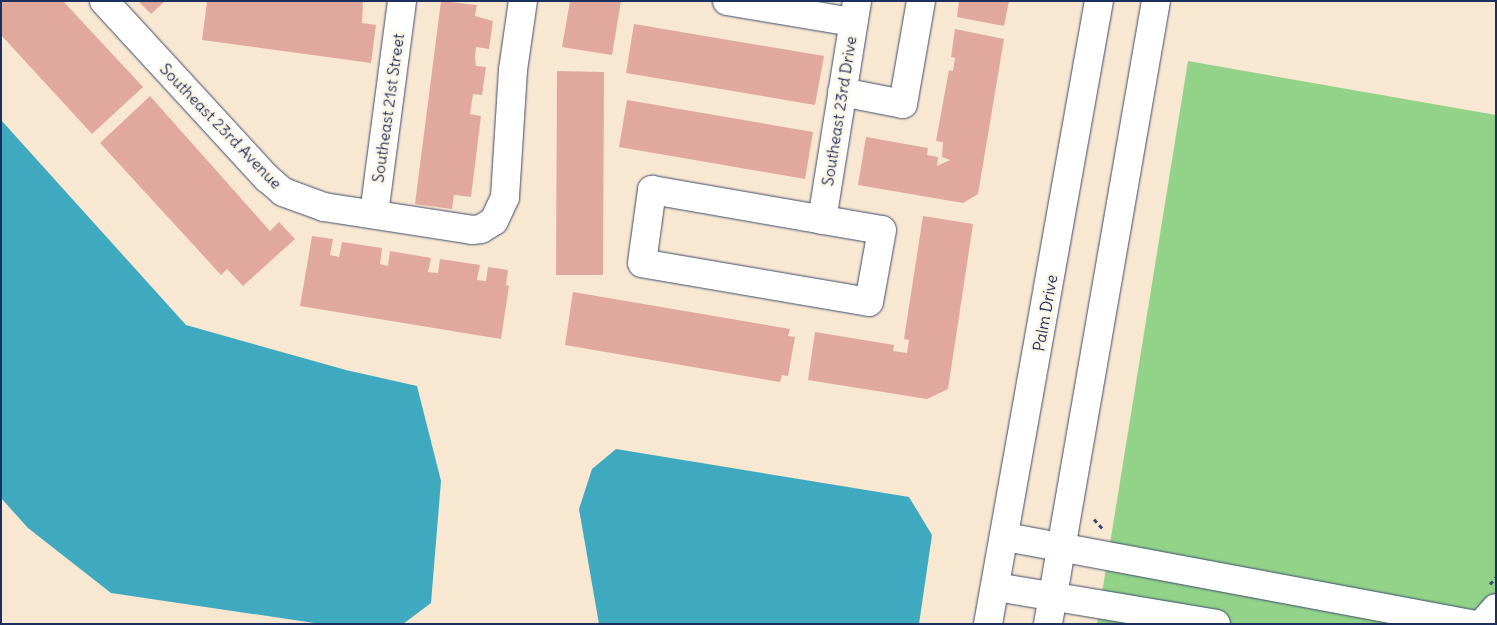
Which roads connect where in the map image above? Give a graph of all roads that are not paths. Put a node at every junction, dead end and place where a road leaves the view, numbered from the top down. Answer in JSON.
{"nodes":[{"id":1,"x":104,"y":1,"type":"edge"},
{"id":2,"x":402,"y":1,"type":"edge"},
{"id":3,"x":523,"y":1,"type":"edge"},
{"id":4,"x":921,"y":1,"type":"edge"},
{"id":5,"x":1099,"y":1,"type":"edge"},
{"id":6,"x":1156,"y":1,"type":"edge"},
{"id":7,"x":738,"y":2,"type":"edge"},
{"id":8,"x":855,"y":12,"type":"edge"},
{"id":9,"x":842,"y":92,"type":"junction"},
{"id":10,"x":374,"y":214,"type":"junction"},
{"id":11,"x":822,"y":220,"type":"junction"},
{"id":12,"x":1006,"y":538,"type":"junction"},
{"id":13,"x":1063,"y":546,"type":"junction"},
{"id":14,"x":996,"y":587,"type":"junction"},
{"id":15,"x":1054,"y":597,"type":"junction"},
{"id":16,"x":1496,"y":608,"type":"edge"},
{"id":17,"x":988,"y":624,"type":"edge"},
{"id":18,"x":1048,"y":624,"type":"edge"},
{"id":19,"x":1216,"y":624,"type":"edge"},
{"id":20,"x":1472,"y":624,"type":"edge"},
{"id":21,"x":1482,"y":624,"type":"edge"}],
"edges":[{"from":1,"to":10,"type":"main road","name":"Southeast 23rd Avenue"},
{"from":2,"to":10,"type":"main road","name":"Southeast 21st Street"},
{"from":3,"to":10,"type":"main road","name":"Southeast 23rd Avenue"},
{"from":4,"to":9,"type":"main road"},
{"from":5,"to":12,"type":"main road","name":"Palm Drive"},
{"from":6,"to":13,"type":"main road"},
{"from":7,"to":8,"type":"main road"},
{"from":8,"to":9,"type":"main road","name":"Southeast 23rd Drive"},
{"from":9,"to":11,"type":"main road","name":"Southeast 23rd Drive"},
{"from":11,"to":11,"type":"main road"},
{"from":12,"to":13,"type":"main road"},
{"from":12,"to":14,"type":"main road","name":"Palm Drive"},
{"from":13,"to":15,"type":"main road"},
{"from":13,"to":20,"type":"main road"},
{"from":14,"to":15,"type":"main road"},
{"from":14,"to":17,"type":"main road","name":"Palm Drive"},
{"from":15,"to":18,"type":"main road"},
{"from":15,"to":19,"type":"main road"},
{"from":16,"to":21,"type":"main road"}]}
